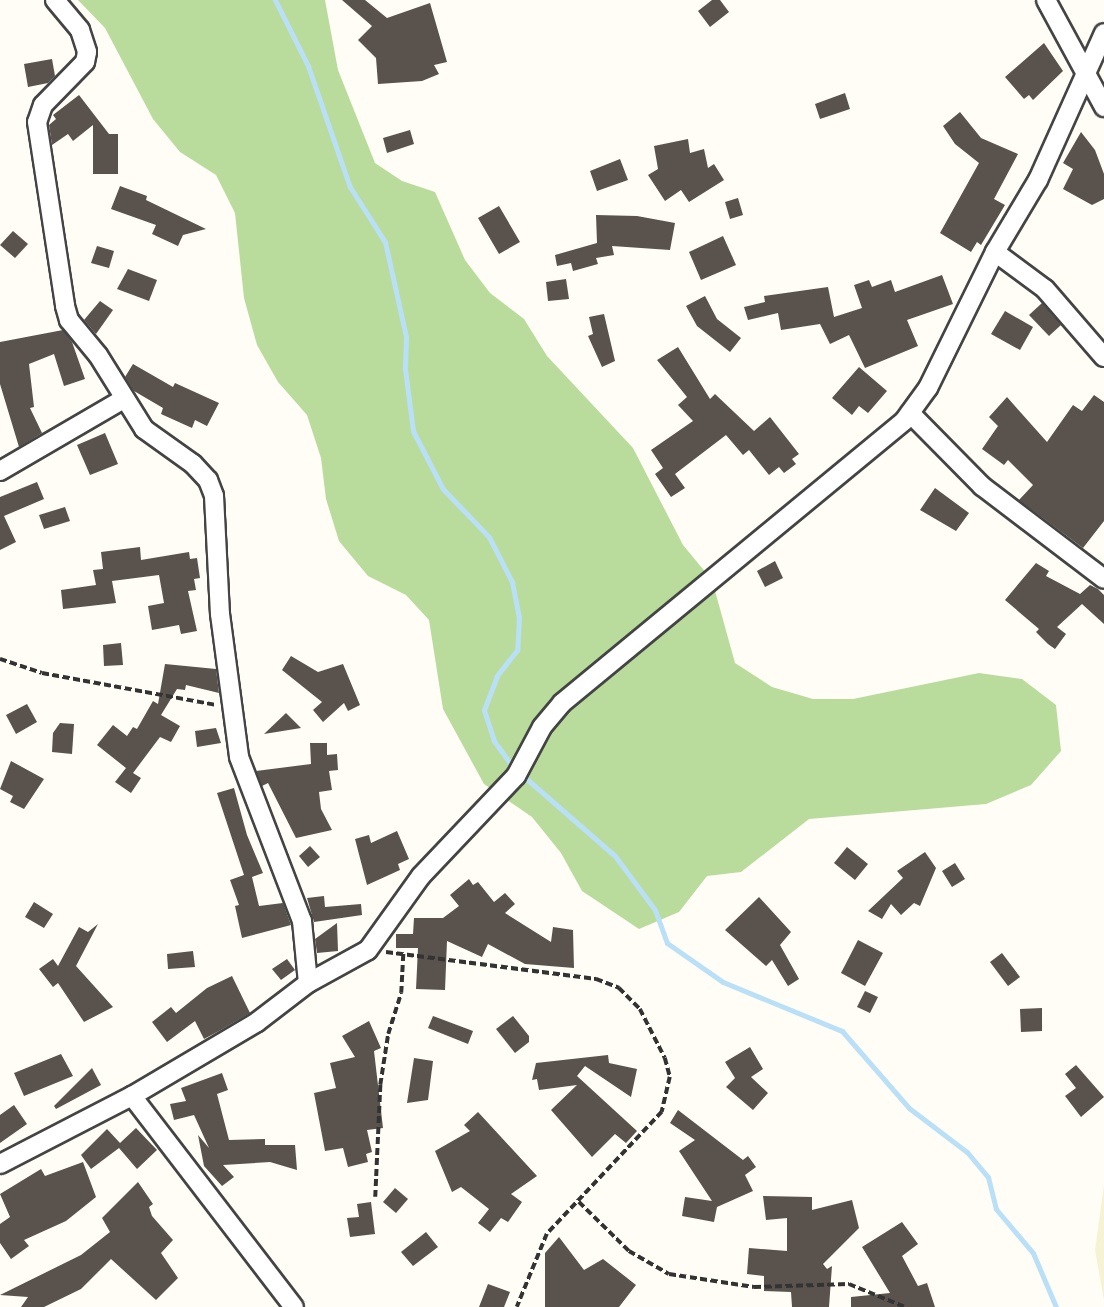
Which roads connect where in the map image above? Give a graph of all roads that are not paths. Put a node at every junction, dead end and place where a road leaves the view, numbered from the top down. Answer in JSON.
{"nodes":[{"id":1,"x":55,"y":0,"type":"edge"},
{"id":2,"x":1046,"y":0,"type":"edge"},
{"id":3,"x":1104,"y":33,"type":"edge"},
{"id":4,"x":1085,"y":74,"type":"junction"},
{"id":5,"x":1104,"y":107,"type":"edge"},
{"id":6,"x":995,"y":251,"type":"junction"},
{"id":7,"x":1104,"y":357,"type":"edge"},
{"id":8,"x":122,"y":400,"type":"junction"},
{"id":9,"x":910,"y":413,"type":"junction"},
{"id":10,"x":0,"y":471,"type":"edge"},
{"id":11,"x":1104,"y":578,"type":"edge"},
{"id":12,"x":308,"y":983,"type":"junction"},
{"id":13,"x":132,"y":1096,"type":"junction"},
{"id":14,"x":0,"y":1164,"type":"edge"},
{"id":15,"x":294,"y":1307,"type":"edge"}],
"edges":[{"from":1,"to":8,"type":"street"},
{"from":2,"to":4,"type":"street"},
{"from":3,"to":4,"type":"street"},
{"from":4,"to":5,"type":"street"},
{"from":4,"to":6,"type":"street"},
{"from":6,"to":7,"type":"street"},
{"from":6,"to":9,"type":"street"},
{"from":8,"to":10,"type":"street"},
{"from":8,"to":12,"type":"street"},
{"from":9,"to":11,"type":"street"},
{"from":9,"to":12,"type":"street"},
{"from":12,"to":13,"type":"street"},
{"from":13,"to":14,"type":"street"},
{"from":13,"to":15,"type":"street"}]}
